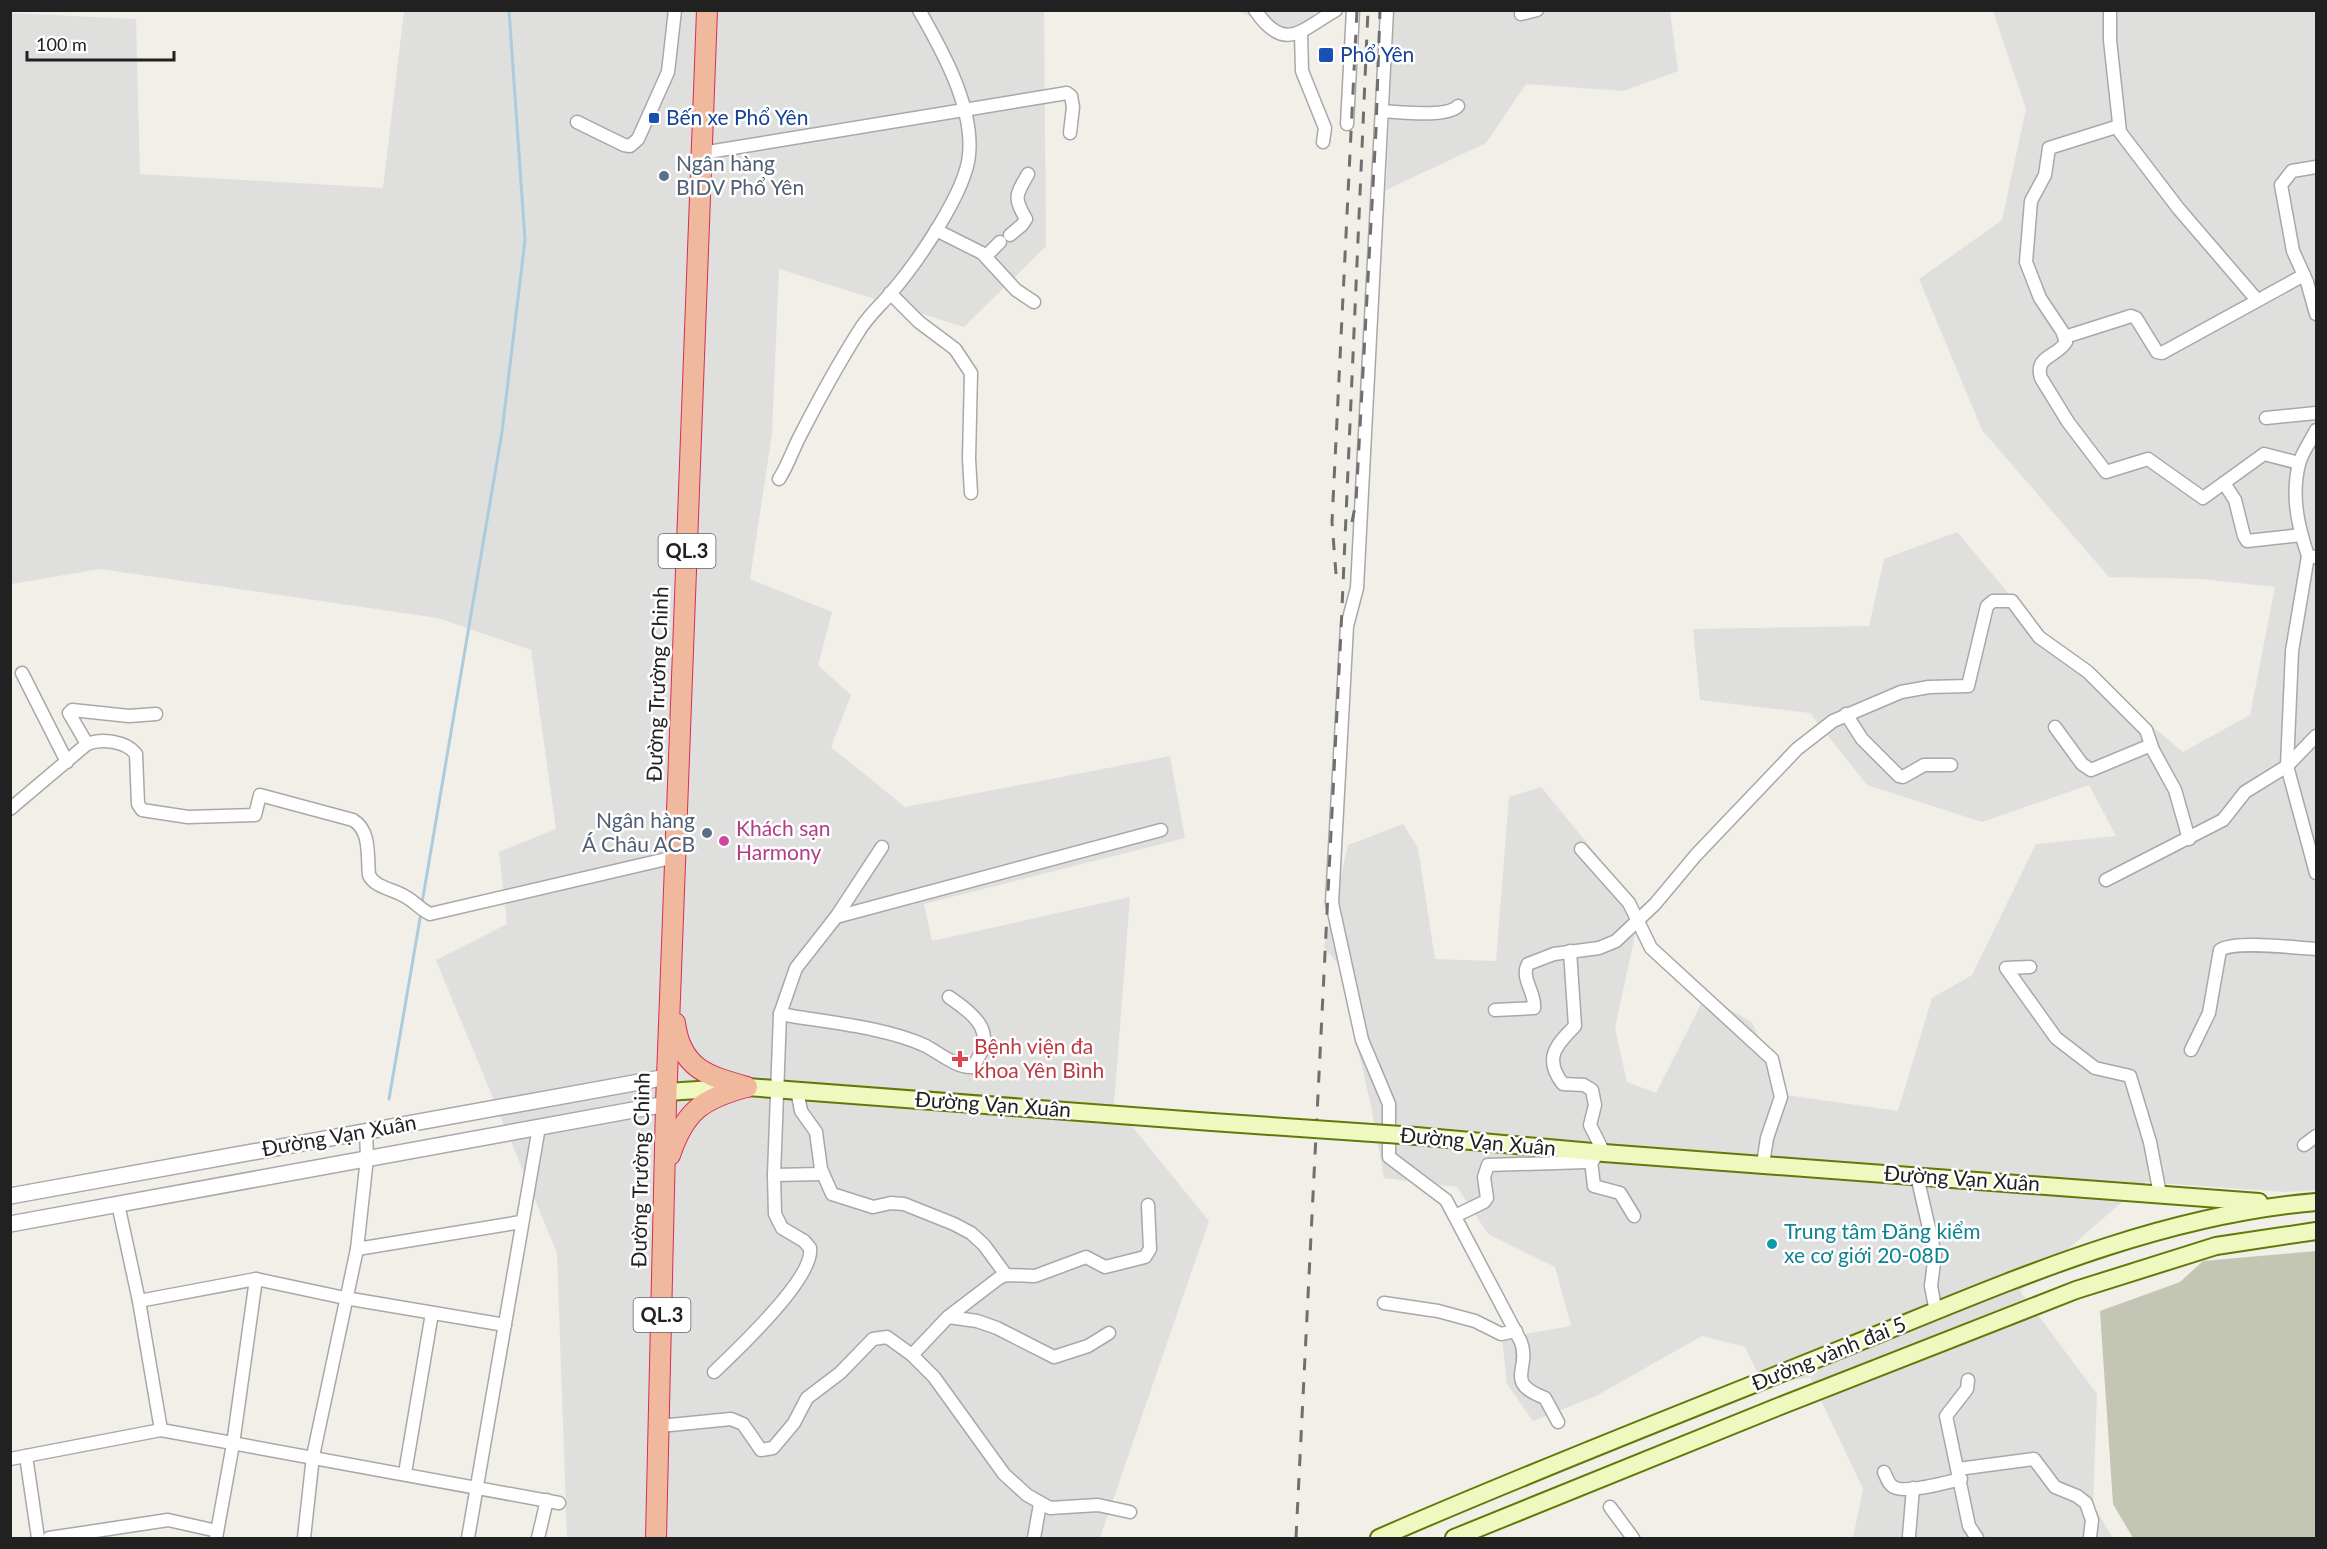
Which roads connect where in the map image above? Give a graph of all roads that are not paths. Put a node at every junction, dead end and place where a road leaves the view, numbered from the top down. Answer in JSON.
{"nodes":[{"id":1,"x":675,"y":10,"type":"edge"},
{"id":2,"x":707,"y":10,"type":"edge"},
{"id":3,"x":919,"y":10,"type":"edge"},
{"id":4,"x":1255,"y":10,"type":"edge"},
{"id":5,"x":1336,"y":10,"type":"edge"},
{"id":6,"x":1353,"y":10,"type":"edge"},
{"id":7,"x":1387,"y":10,"type":"edge"},
{"id":8,"x":1537,"y":10,"type":"edge"},
{"id":9,"x":2110,"y":10,"type":"edge"},
{"id":10,"x":1521,"y":14,"type":"dead end"},
{"id":11,"x":1301,"y":33,"type":"junction"},
{"id":12,"x":1458,"y":106,"type":"dead end"},
{"id":13,"x":963,"y":111,"type":"junction"},
{"id":14,"x":1382,"y":111,"type":"junction"},
{"id":15,"x":577,"y":122,"type":"dead end"},
{"id":16,"x":1347,"y":124,"type":"dead end"},
{"id":17,"x":2119,"y":126,"type":"junction"},
{"id":18,"x":1070,"y":133,"type":"dead end"},
{"id":19,"x":1323,"y":142,"type":"dead end"},
{"id":20,"x":702,"y":153,"type":"junction"},
{"id":21,"x":2316,"y":167,"type":"edge"},
{"id":22,"x":1028,"y":174,"type":"dead end"},
{"id":23,"x":936,"y":230,"type":"junction"},
{"id":24,"x":986,"y":256,"type":"junction"},
{"id":25,"x":2304,"y":275,"type":"junction"},
{"id":26,"x":891,"y":293,"type":"junction"},
{"id":27,"x":2257,"y":300,"type":"junction"},
{"id":28,"x":1034,"y":302,"type":"dead end"},
{"id":29,"x":2316,"y":314,"type":"edge"},
{"id":30,"x":2065,"y":337,"type":"junction"},
{"id":31,"x":2316,"y":413,"type":"edge"},
{"id":32,"x":2266,"y":418,"type":"dead end"},
{"id":33,"x":2316,"y":430,"type":"edge"},
{"id":34,"x":2299,"y":463,"type":"junction"},
{"id":35,"x":779,"y":479,"type":"dead end"},
{"id":36,"x":2224,"y":483,"type":"junction"},
{"id":37,"x":971,"y":493,"type":"dead end"},
{"id":38,"x":2301,"y":535,"type":"junction"},
{"id":39,"x":2312,"y":557,"type":"edge"},
{"id":40,"x":22,"y":673,"type":"dead end"},
{"id":41,"x":156,"y":714,"type":"dead end"},
{"id":42,"x":1846,"y":714,"type":"junction"},
{"id":43,"x":2055,"y":727,"type":"dead end"},
{"id":44,"x":2316,"y":736,"type":"edge"},
{"id":45,"x":87,"y":744,"type":"junction"},
{"id":46,"x":2151,"y":745,"type":"junction"},
{"id":47,"x":66,"y":762,"type":"junction"},
{"id":48,"x":1951,"y":765,"type":"dead end"},
{"id":49,"x":2287,"y":766,"type":"junction"},
{"id":50,"x":10,"y":809,"type":"edge"},
{"id":51,"x":1161,"y":830,"type":"dead end"},
{"id":52,"x":2188,"y":839,"type":"junction"},
{"id":53,"x":882,"y":847,"type":"dead end"},
{"id":54,"x":1581,"y":849,"type":"dead end"},
{"id":55,"x":675,"y":857,"type":"junction"},
{"id":56,"x":2316,"y":873,"type":"edge"},
{"id":57,"x":2106,"y":880,"type":"dead end"},
{"id":58,"x":836,"y":917,"type":"junction"},
{"id":59,"x":1637,"y":921,"type":"junction"},
{"id":60,"x":2316,"y":949,"type":"edge"},
{"id":61,"x":1570,"y":951,"type":"junction"},
{"id":62,"x":2030,"y":967,"type":"dead end"},
{"id":63,"x":672,"y":988,"type":"junction"},
{"id":64,"x":949,"y":997,"type":"dead end"},
{"id":65,"x":1495,"y":1010,"type":"dead end"},
{"id":66,"x":780,"y":1014,"type":"junction"},
{"id":67,"x":2191,"y":1050,"type":"dead end"},
{"id":68,"x":747,"y":1087,"type":"junction"},
{"id":69,"x":776,"y":1089,"type":"junction"},
{"id":70,"x":797,"y":1090,"type":"junction"},
{"id":71,"x":666,"y":1091,"type":"junction"},
{"id":72,"x":540,"y":1127,"type":"junction"},
{"id":73,"x":366,"y":1131,"type":"junction"},
{"id":74,"x":2316,"y":1136,"type":"edge"},
{"id":75,"x":2304,"y":1145,"type":"dead end"},
{"id":76,"x":1596,"y":1157,"type":"junction"},
{"id":77,"x":367,"y":1158,"type":"junction"},
{"id":78,"x":1763,"y":1164,"type":"junction"},
{"id":79,"x":665,"y":1172,"type":"junction"},
{"id":80,"x":822,"y":1174,"type":"junction"},
{"id":81,"x":774,"y":1175,"type":"junction"},
{"id":82,"x":1917,"y":1176,"type":"junction"},
{"id":83,"x":2160,"y":1194,"type":"junction"},
{"id":84,"x":10,"y":1196,"type":"edge"},
{"id":85,"x":2316,"y":1203,"type":"edge"},
{"id":86,"x":118,"y":1204,"type":"junction"},
{"id":87,"x":1148,"y":1204,"type":"dead end"},
{"id":88,"x":2289,"y":1204,"type":"junction"},
{"id":89,"x":1455,"y":1216,"type":"junction"},
{"id":90,"x":1634,"y":1216,"type":"dead end"},
{"id":91,"x":521,"y":1222,"type":"junction"},
{"id":92,"x":10,"y":1224,"type":"edge"},
{"id":93,"x":2316,"y":1231,"type":"edge"},
{"id":94,"x":357,"y":1249,"type":"junction"},
{"id":95,"x":1005,"y":1275,"type":"junction"},
{"id":96,"x":256,"y":1279,"type":"junction"},
{"id":97,"x":345,"y":1298,"type":"junction"},
{"id":98,"x":139,"y":1301,"type":"junction"},
{"id":99,"x":1384,"y":1303,"type":"dead end"},
{"id":100,"x":1935,"y":1307,"type":"dead end"},
{"id":101,"x":432,"y":1313,"type":"junction"},
{"id":102,"x":948,"y":1317,"type":"junction"},
{"id":103,"x":505,"y":1325,"type":"junction"},
{"id":104,"x":1516,"y":1331,"type":"junction"},
{"id":105,"x":1109,"y":1333,"type":"dead end"},
{"id":106,"x":912,"y":1355,"type":"junction"},
{"id":107,"x":714,"y":1372,"type":"dead end"},
{"id":108,"x":1968,"y":1380,"type":"dead end"},
{"id":109,"x":1558,"y":1422,"type":"dead end"},
{"id":110,"x":660,"y":1426,"type":"junction"},
{"id":111,"x":161,"y":1430,"type":"junction"},
{"id":112,"x":233,"y":1444,"type":"junction"},
{"id":113,"x":26,"y":1456,"type":"junction"},
{"id":114,"x":313,"y":1456,"type":"junction"},
{"id":115,"x":10,"y":1459,"type":"edge"},
{"id":116,"x":1884,"y":1472,"type":"dead end"},
{"id":117,"x":405,"y":1473,"type":"junction"},
{"id":118,"x":1960,"y":1474,"type":"junction"},
{"id":119,"x":476,"y":1487,"type":"junction"},
{"id":120,"x":1913,"y":1488,"type":"junction"},
{"id":121,"x":1040,"y":1504,"type":"junction"},
{"id":122,"x":1610,"y":1507,"type":"dead end"},
{"id":123,"x":1130,"y":1512,"type":"dead end"},
{"id":124,"x":217,"y":1535,"type":"edge"},
{"id":125,"x":1909,"y":1536,"type":"dead end"},
{"id":126,"x":2090,"y":1537,"type":"dead end"},
{"id":127,"x":38,"y":1539,"type":"edge"},
{"id":128,"x":49,"y":1539,"type":"edge"},
{"id":129,"x":304,"y":1539,"type":"edge"},
{"id":130,"x":468,"y":1539,"type":"edge"},
{"id":131,"x":538,"y":1539,"type":"edge"},
{"id":132,"x":656,"y":1539,"type":"edge"},
{"id":133,"x":1034,"y":1539,"type":"edge"},
{"id":134,"x":1379,"y":1539,"type":"edge"},
{"id":135,"x":1454,"y":1539,"type":"edge"},
{"id":136,"x":1632,"y":1539,"type":"edge"},
{"id":137,"x":1977,"y":1539,"type":"edge"}],
"edges":[{"from":1,"to":15,"type":"street"},
{"from":2,"to":20,"type":"highway","name":"Đường Trường Chinh","number":"QL.3"},
{"from":3,"to":13,"type":"street"},
{"from":4,"to":11,"type":"street"},
{"from":5,"to":11,"type":"street"},
{"from":6,"to":16,"type":"street"},
{"from":7,"to":14,"type":"street"},
{"from":8,"to":10,"type":"street"},
{"from":9,"to":17,"type":"street"},
{"from":11,"to":19,"type":"street"},
{"from":12,"to":14,"type":"street"},
{"from":13,"to":18,"type":"street"},
{"from":13,"to":20,"type":"street"},
{"from":13,"to":23,"type":"street"},
{"from":14,"to":89,"type":"street"},
{"from":17,"to":27,"type":"street"},
{"from":17,"to":30,"type":"street"},
{"from":20,"to":55,"type":"highway","name":"Đường Trường Chinh","number":"QL.3"},
{"from":21,"to":25,"type":"street"},
{"from":22,"to":24,"type":"street"},
{"from":23,"to":24,"type":"street"},
{"from":23,"to":26,"type":"street"},
{"from":24,"to":28,"type":"street"},
{"from":25,"to":27,"type":"street"},
{"from":25,"to":29,"type":"street"},
{"from":26,"to":35,"type":"street"},
{"from":26,"to":37,"type":"street"},
{"from":27,"to":30,"type":"street"},
{"from":30,"to":36,"type":"street"},
{"from":31,"to":32,"type":"street"},
{"from":33,"to":34,"type":"street"},
{"from":34,"to":36,"type":"street"},
{"from":34,"to":38,"type":"street"},
{"from":36,"to":38,"type":"street"},
{"from":38,"to":39,"type":"street"},
{"from":39,"to":49,"type":"street"},
{"from":40,"to":47,"type":"street"},
{"from":41,"to":45,"type":"street"},
{"from":42,"to":46,"type":"street"},
{"from":42,"to":48,"type":"street"},
{"from":42,"to":59,"type":"street"},
{"from":43,"to":46,"type":"street"},
{"from":44,"to":49,"type":"street"},
{"from":45,"to":47,"type":"street"},
{"from":45,"to":55,"type":"street"},
{"from":46,"to":52,"type":"street"},
{"from":47,"to":50,"type":"street"},
{"from":49,"to":52,"type":"street"},
{"from":49,"to":56,"type":"street"},
{"from":51,"to":58,"type":"street"},
{"from":52,"to":57,"type":"street"},
{"from":53,"to":58,"type":"street"},
{"from":54,"to":59,"type":"street"},
{"from":55,"to":63,"type":"highway","name":"Đường Trường Chinh","number":"QL.3"},
{"from":58,"to":66,"type":"street"},
{"from":59,"to":61,"type":"street"},
{"from":59,"to":78,"type":"street"},
{"from":60,"to":67,"type":"street"},
{"from":61,"to":65,"type":"street"},
{"from":61,"to":76,"type":"street"},
{"from":62,"to":83,"type":"street"},
{"from":63,"to":68,"type":"highway"},
{"from":63,"to":71,"type":"highway","name":"Đường Trường Chinh","number":"QL.3"},
{"from":64,"to":66,"type":"street"},
{"from":66,"to":69,"type":"street"},
{"from":68,"to":69,"type":"main road","name":"Đường Vạn Xuân"},
{"from":68,"to":71,"type":"main road","name":"Đường Vạn Xuân"},
{"from":68,"to":79,"type":"highway"},
{"from":69,"to":70,"type":"main road","name":"Đường Vạn Xuân"},
{"from":69,"to":81,"type":"street"},
{"from":70,"to":76,"type":"main road","name":"Đường Vạn Xuân","bridge":true},
{"from":70,"to":80,"type":"street"},
{"from":71,"to":72,"type":"street","name":"Đường Vạn Xuân"},
{"from":71,"to":73,"type":"street","name":"Đường Vạn Xuân"},
{"from":71,"to":79,"type":"highway","name":"Đường Trường Chinh","number":"QL.3"},
{"from":72,"to":77,"type":"street","name":"Đường Vạn Xuân"},
{"from":72,"to":91,"type":"street"},
{"from":73,"to":77,"type":"street"},
{"from":73,"to":84,"type":"street","name":"Đường Vạn Xuân"},
{"from":74,"to":75,"type":"street"},
{"from":76,"to":78,"type":"main road","name":"Đường Vạn Xuân"},
{"from":76,"to":89,"type":"street"},
{"from":76,"to":90,"type":"street"},
{"from":77,"to":86,"type":"street","name":"Đường Vạn Xuân"},
{"from":77,"to":94,"type":"street"},
{"from":78,"to":82,"type":"main road","name":"Đường Vạn Xuân"},
{"from":79,"to":110,"type":"highway","name":"Đường Trường Chinh","number":"QL.3"},
{"from":80,"to":81,"type":"street"},
{"from":80,"to":95,"type":"street"},
{"from":81,"to":107,"type":"street"},
{"from":82,"to":83,"type":"main road","name":"Đường Vạn Xuân"},
{"from":82,"to":100,"type":"street"},
{"from":83,"to":88,"type":"main road","name":"Đường Vạn Xuân"},
{"from":85,"to":88,"type":"main road","name":"Đường Vạn Xuân"},
{"from":86,"to":92,"type":"street","name":"Đường Vạn Xuân"},
{"from":86,"to":98,"type":"street"},
{"from":87,"to":95,"type":"street"},
{"from":88,"to":134,"type":"main road","name":"Đường vành đai 5"},
{"from":89,"to":104,"type":"street"},
{"from":91,"to":94,"type":"street"},
{"from":91,"to":103,"type":"street"},
{"from":93,"to":135,"type":"main road","name":"Đường vành đai 5"},
{"from":94,"to":97,"type":"street"},
{"from":95,"to":102,"type":"street"},
{"from":96,"to":97,"type":"street"},
{"from":96,"to":98,"type":"street"},
{"from":96,"to":112,"type":"street"},
{"from":97,"to":101,"type":"street"},
{"from":97,"to":114,"type":"street"},
{"from":98,"to":111,"type":"street"},
{"from":99,"to":104,"type":"street"},
{"from":101,"to":103,"type":"street"},
{"from":101,"to":117,"type":"street"},
{"from":102,"to":105,"type":"street"},
{"from":102,"to":106,"type":"street"},
{"from":103,"to":119,"type":"street"},
{"from":104,"to":109,"type":"street"},
{"from":106,"to":110,"type":"street"},
{"from":106,"to":121,"type":"street"},
{"from":108,"to":118,"type":"street"},
{"from":110,"to":132,"type":"highway","name":"Đường Trường Chinh","number":"QL.3"},
{"from":111,"to":112,"type":"street"},
{"from":111,"to":113,"type":"street"},
{"from":112,"to":114,"type":"street"},
{"from":112,"to":124,"type":"street"},
{"from":113,"to":115,"type":"street"},
{"from":113,"to":127,"type":"street"},
{"from":114,"to":117,"type":"street"},
{"from":114,"to":129,"type":"street"},
{"from":116,"to":120,"type":"street"},
{"from":117,"to":119,"type":"street"},
{"from":118,"to":120,"type":"street"},
{"from":118,"to":126,"type":"street"},
{"from":118,"to":137,"type":"street"},
{"from":119,"to":130,"type":"street"},
{"from":119,"to":131,"type":"street"},
{"from":120,"to":125,"type":"street"},
{"from":121,"to":123,"type":"street"},
{"from":121,"to":133,"type":"street"},
{"from":122,"to":136,"type":"street"},
{"from":124,"to":128,"type":"street"}]}
